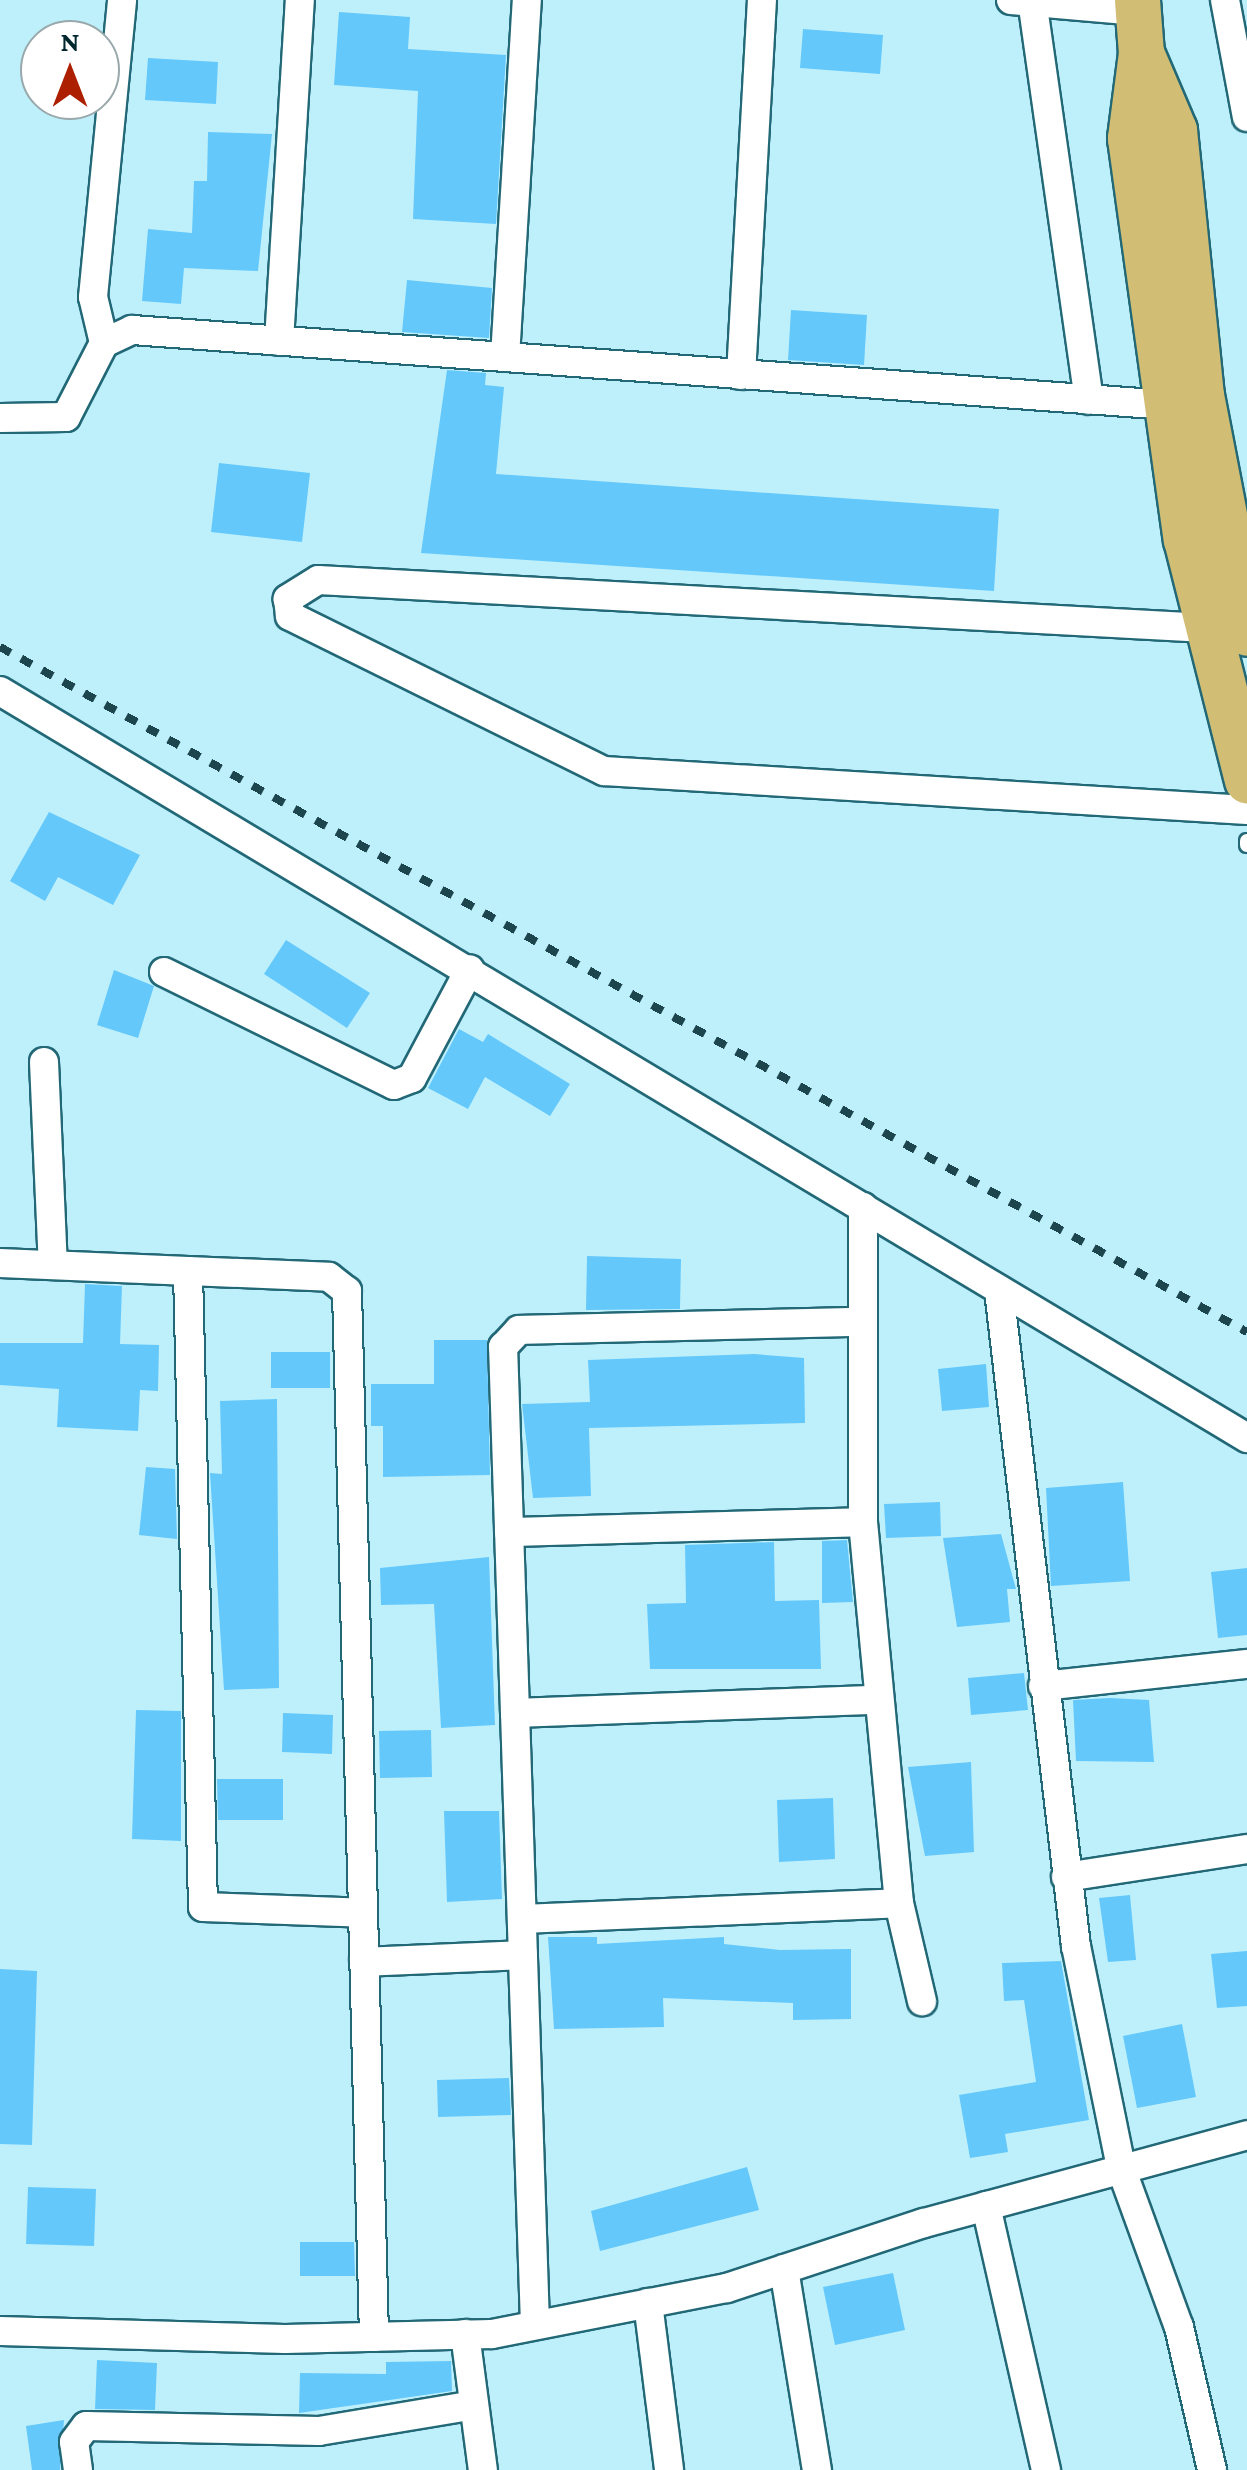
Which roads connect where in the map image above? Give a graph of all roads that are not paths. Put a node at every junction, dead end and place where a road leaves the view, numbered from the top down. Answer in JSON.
{"nodes":[{"id":1,"x":122,"y":0,"type":"edge"},
{"id":2,"x":300,"y":0,"type":"edge"},
{"id":3,"x":527,"y":0,"type":"edge"},
{"id":4,"x":762,"y":0,"type":"edge"},
{"id":5,"x":1225,"y":0,"type":"edge"},
{"id":6,"x":1025,"y":1,"type":"edge"},
{"id":7,"x":1139,"y":22,"type":"edge"},
{"id":8,"x":1247,"y":117,"type":"edge"},
{"id":9,"x":279,"y":341,"type":"junction"},
{"id":10,"x":104,"y":343,"type":"junction"},
{"id":11,"x":505,"y":357,"type":"junction"},
{"id":12,"x":741,"y":375,"type":"junction"},
{"id":13,"x":1089,"y":400,"type":"junction"},
{"id":14,"x":1167,"y":406,"type":"junction"},
{"id":15,"x":0,"y":418,"type":"edge"},
{"id":16,"x":1227,"y":630,"type":"edge"},
{"id":17,"x":0,"y":691,"type":"edge"},
{"id":18,"x":1247,"y":780,"type":"edge"},
{"id":19,"x":1247,"y":810,"type":"edge"},
{"id":20,"x":470,"y":969,"type":"junction"},
{"id":21,"x":164,"y":972,"type":"dead end"},
{"id":22,"x":44,"y":1062,"type":"dead end"},
{"id":23,"x":862,"y":1207,"type":"junction"},
{"id":24,"x":0,"y":1263,"type":"edge"},
{"id":25,"x":53,"y":1265,"type":"junction"},
{"id":26,"x":188,"y":1271,"type":"junction"},
{"id":27,"x":1000,"y":1290,"type":"junction"},
{"id":28,"x":857,"y":1322,"type":"junction"},
{"id":29,"x":1247,"y":1438,"type":"edge"},
{"id":30,"x":862,"y":1522,"type":"junction"},
{"id":31,"x":510,"y":1532,"type":"junction"},
{"id":32,"x":1247,"y":1664,"type":"edge"},
{"id":33,"x":1042,"y":1686,"type":"junction"},
{"id":34,"x":876,"y":1700,"type":"junction"},
{"id":35,"x":515,"y":1712,"type":"junction"},
{"id":36,"x":1247,"y":1849,"type":"edge"},
{"id":37,"x":1066,"y":1876,"type":"junction"},
{"id":38,"x":899,"y":1902,"type":"junction"},
{"id":39,"x":363,"y":1914,"type":"junction"},
{"id":40,"x":522,"y":1919,"type":"junction"},
{"id":41,"x":522,"y":1956,"type":"junction"},
{"id":42,"x":364,"y":1962,"type":"junction"},
{"id":43,"x":922,"y":2001,"type":"dead end"},
{"id":44,"x":1247,"y":2136,"type":"edge"},
{"id":45,"x":1120,"y":2168,"type":"junction"},
{"id":46,"x":986,"y":2206,"type":"junction"},
{"id":47,"x":784,"y":2269,"type":"junction"},
{"id":48,"x":648,"y":2303,"type":"junction"},
{"id":49,"x":535,"y":2326,"type":"junction"},
{"id":50,"x":0,"y":2332,"type":"edge"},
{"id":51,"x":465,"y":2334,"type":"junction"},
{"id":52,"x":374,"y":2337,"type":"junction"},
{"id":53,"x":474,"y":2405,"type":"junction"},
{"id":54,"x":78,"y":2470,"type":"edge"},
{"id":55,"x":483,"y":2470,"type":"edge"},
{"id":56,"x":669,"y":2470,"type":"edge"},
{"id":57,"x":816,"y":2470,"type":"edge"},
{"id":58,"x":1046,"y":2470,"type":"edge"},
{"id":59,"x":1212,"y":2470,"type":"edge"}],
"edges":[{"from":1,"to":10,"type":"street"},
{"from":2,"to":9,"type":"street"},
{"from":3,"to":11,"type":"street"},
{"from":4,"to":12,"type":"street"},
{"from":5,"to":8,"type":"street"},
{"from":6,"to":7,"type":"street"},
{"from":6,"to":13,"type":"street"},
{"from":7,"to":14,"type":"main road"},
{"from":7,"to":16,"type":"main road"},
{"from":9,"to":10,"type":"street"},
{"from":9,"to":11,"type":"street"},
{"from":10,"to":15,"type":"street"},
{"from":11,"to":12,"type":"street"},
{"from":12,"to":13,"type":"street"},
{"from":13,"to":14,"type":"street"},
{"from":14,"to":16,"type":"main road"},
{"from":16,"to":18,"type":"main road"},
{"from":16,"to":19,"type":"street"},
{"from":17,"to":20,"type":"street"},
{"from":20,"to":21,"type":"street"},
{"from":20,"to":23,"type":"street"},
{"from":22,"to":25,"type":"street"},
{"from":23,"to":27,"type":"street"},
{"from":23,"to":28,"type":"street"},
{"from":24,"to":25,"type":"street"},
{"from":25,"to":26,"type":"street"},
{"from":26,"to":39,"type":"street"},
{"from":26,"to":39,"type":"street"},
{"from":27,"to":29,"type":"street"},
{"from":27,"to":33,"type":"street"},
{"from":28,"to":30,"type":"street"},
{"from":28,"to":31,"type":"street"},
{"from":30,"to":31,"type":"street"},
{"from":30,"to":34,"type":"street"},
{"from":31,"to":35,"type":"street"},
{"from":32,"to":33,"type":"street"},
{"from":33,"to":37,"type":"street"},
{"from":34,"to":35,"type":"street"},
{"from":34,"to":38,"type":"street"},
{"from":35,"to":40,"type":"street"},
{"from":36,"to":37,"type":"street"},
{"from":37,"to":45,"type":"street"},
{"from":38,"to":40,"type":"street"},
{"from":38,"to":43,"type":"street"},
{"from":39,"to":42,"type":"street"},
{"from":40,"to":41,"type":"street"},
{"from":41,"to":42,"type":"street"},
{"from":41,"to":49,"type":"street"},
{"from":42,"to":52,"type":"street"},
{"from":44,"to":45,"type":"street"},
{"from":45,"to":46,"type":"street"},
{"from":45,"to":59,"type":"street"},
{"from":46,"to":47,"type":"street"},
{"from":46,"to":58,"type":"street"},
{"from":47,"to":48,"type":"street"},
{"from":47,"to":57,"type":"street"},
{"from":48,"to":49,"type":"street"},
{"from":48,"to":56,"type":"street"},
{"from":49,"to":51,"type":"street"},
{"from":50,"to":52,"type":"street"},
{"from":51,"to":52,"type":"street"},
{"from":51,"to":53,"type":"street"},
{"from":53,"to":54,"type":"street"},
{"from":53,"to":55,"type":"street"}]}
